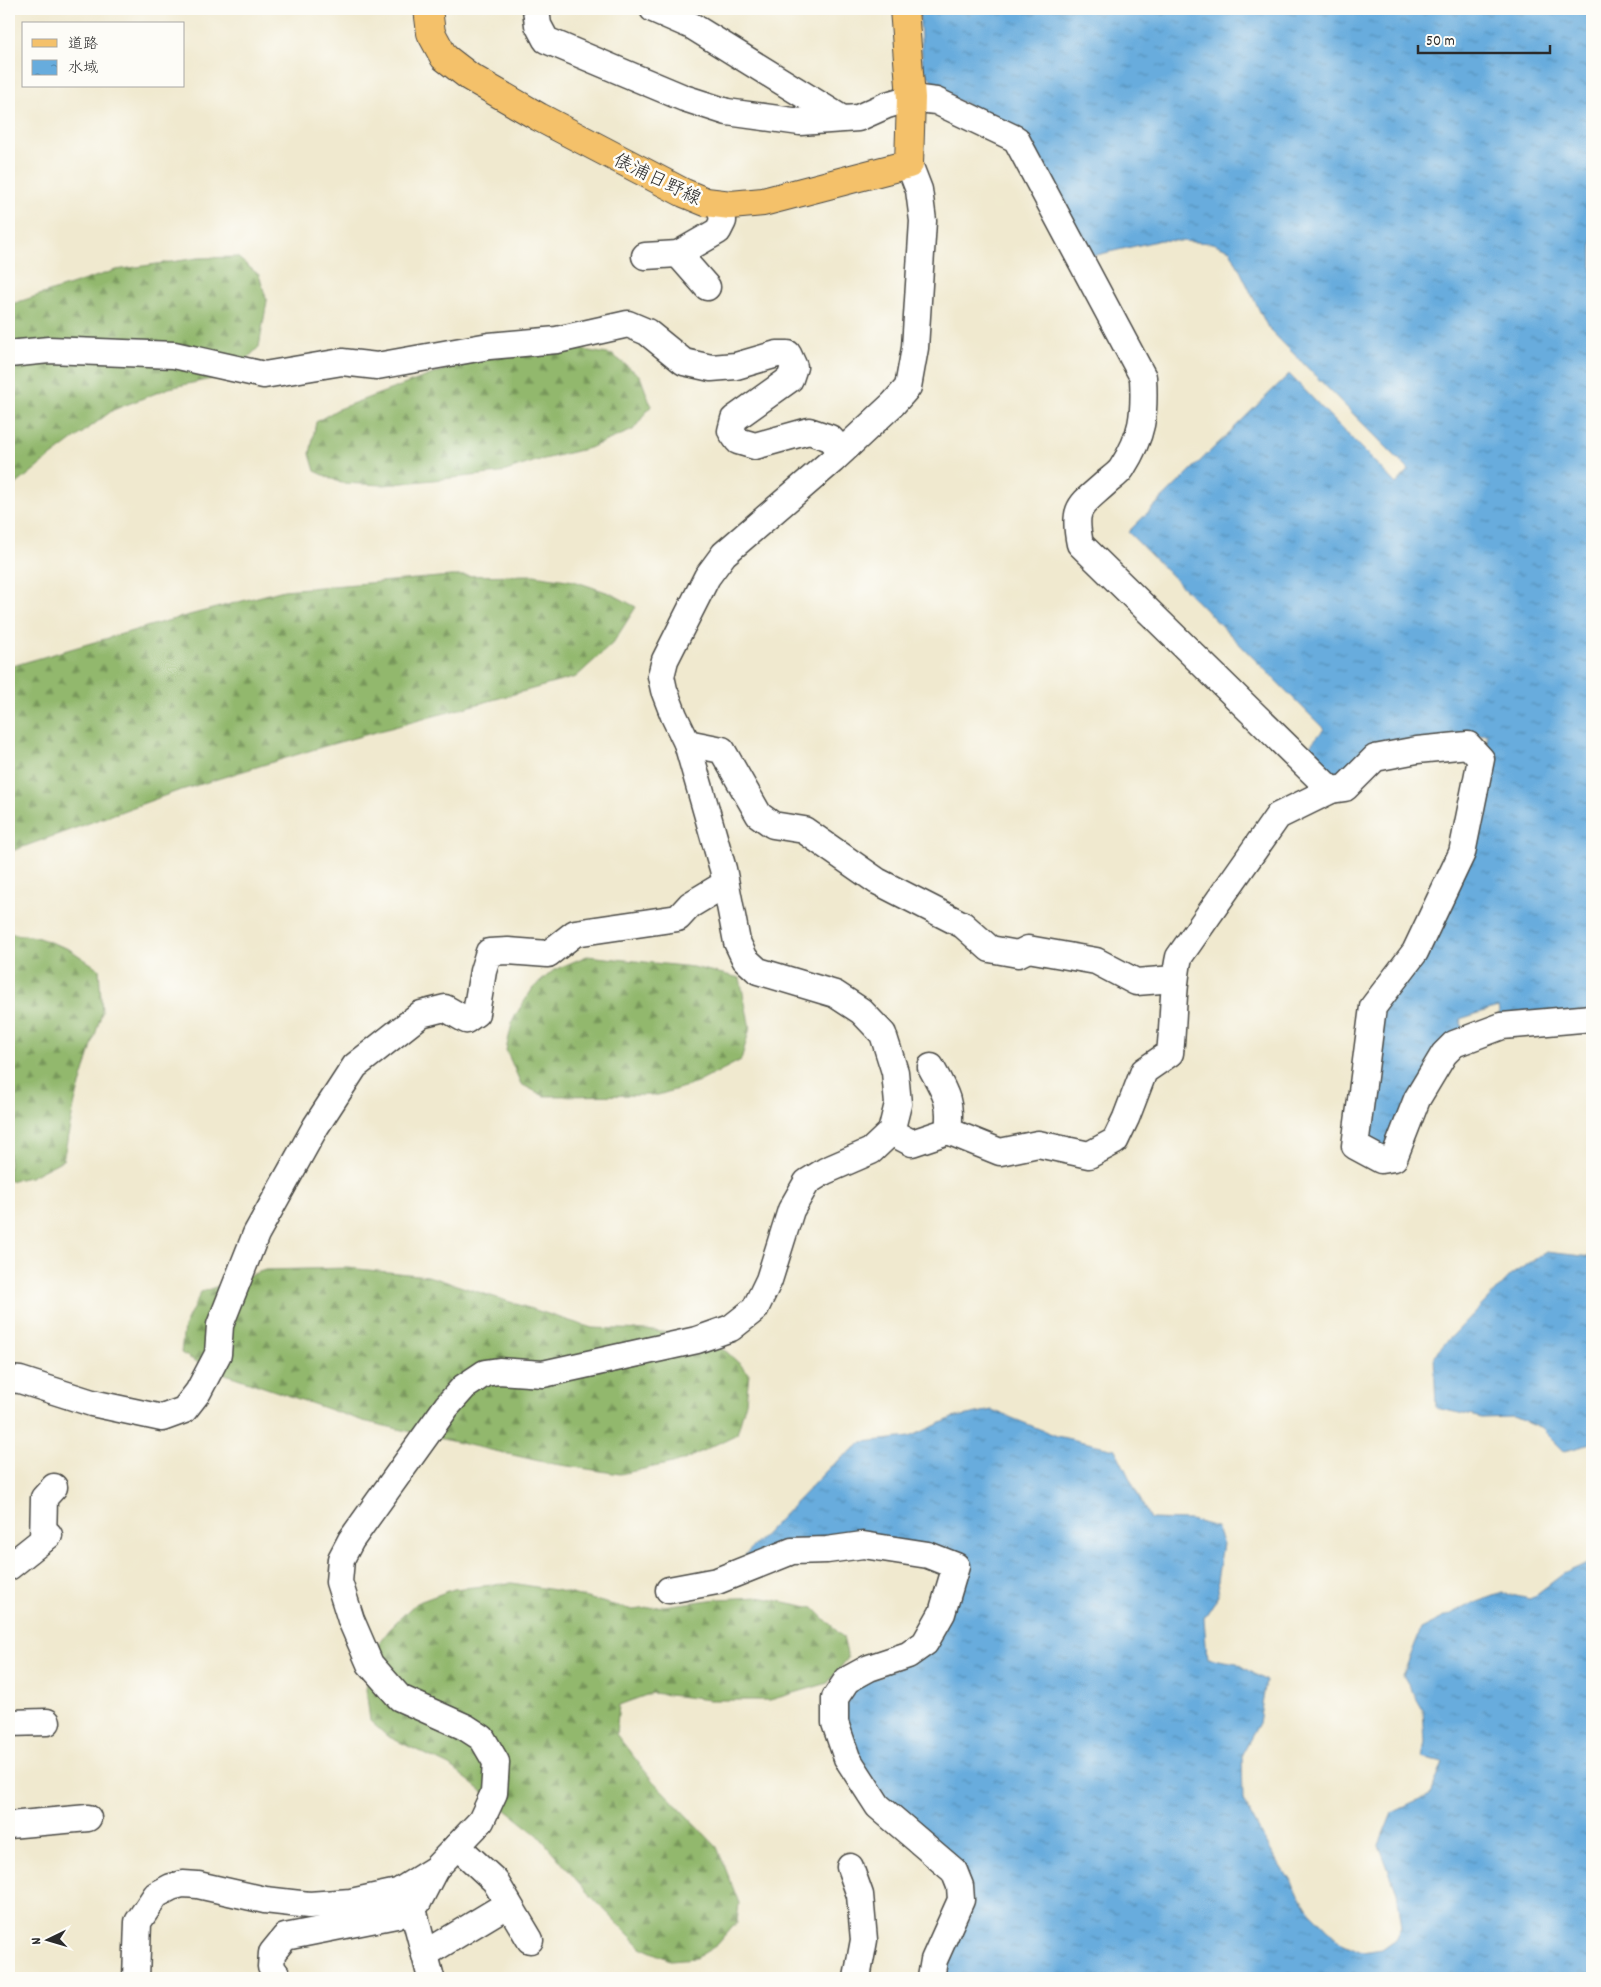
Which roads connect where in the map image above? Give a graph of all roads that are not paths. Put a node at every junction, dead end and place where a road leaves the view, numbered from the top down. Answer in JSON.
{"nodes":[{"id":1,"x":428,"y":9,"type":"edge"},
{"id":2,"x":536,"y":9,"type":"edge"},
{"id":3,"x":653,"y":9,"type":"edge"},
{"id":4,"x":904,"y":9,"type":"edge"},
{"id":5,"x":911,"y":98,"type":"junction"},
{"id":6,"x":842,"y":118,"type":"junction"},
{"id":7,"x":909,"y":164,"type":"junction"},
{"id":8,"x":720,"y":204,"type":"junction"},
{"id":9,"x":678,"y":254,"type":"junction"},
{"id":10,"x":645,"y":256,"type":"dead end"},
{"id":11,"x":707,"y":287,"type":"dead end"},
{"id":12,"x":9,"y":354,"type":"edge"},
{"id":13,"x":745,"y":411,"type":"junction"},
{"id":14,"x":780,"y":411,"type":"dead end"},
{"id":15,"x":842,"y":451,"type":"junction"},
{"id":16,"x":687,"y":743,"type":"junction"},
{"id":17,"x":1331,"y":790,"type":"junction"},
{"id":18,"x":725,"y":884,"type":"junction"},
{"id":19,"x":1174,"y":979,"type":"junction"},
{"id":20,"x":1592,"y":1018,"type":"edge"},
{"id":21,"x":931,"y":1067,"type":"dead end"},
{"id":22,"x":948,"y":1131,"type":"junction"},
{"id":23,"x":891,"y":1132,"type":"junction"},
{"id":24,"x":9,"y":1379,"type":"edge"},
{"id":25,"x":54,"y":1487,"type":"dead end"},
{"id":26,"x":9,"y":1566,"type":"edge"},
{"id":27,"x":669,"y":1590,"type":"dead end"},
{"id":28,"x":48,"y":1722,"type":"dead end"},
{"id":29,"x":9,"y":1723,"type":"edge"},
{"id":30,"x":88,"y":1818,"type":"dead end"},
{"id":31,"x":9,"y":1825,"type":"edge"},
{"id":32,"x":457,"y":1846,"type":"junction"},
{"id":33,"x":850,"y":1867,"type":"dead end"},
{"id":34,"x":435,"y":1869,"type":"junction"},
{"id":35,"x":508,"y":1904,"type":"junction"},
{"id":36,"x":412,"y":1905,"type":"junction"},
{"id":37,"x":530,"y":1940,"type":"dead end"},
{"id":38,"x":428,"y":1966,"type":"edge"},
{"id":39,"x":136,"y":1978,"type":"edge"},
{"id":40,"x":279,"y":1978,"type":"edge"},
{"id":41,"x":857,"y":1978,"type":"edge"},
{"id":42,"x":930,"y":1978,"type":"edge"}],
"edges":[{"from":1,"to":8,"type":"main road","name":"俵浦日野線"},
{"from":2,"to":6,"type":"street"},
{"from":3,"to":6,"type":"street"},
{"from":4,"to":5,"type":"main road"},
{"from":5,"to":6,"type":"street"},
{"from":5,"to":7,"type":"main road"},
{"from":5,"to":17,"type":"street"},
{"from":7,"to":8,"type":"main road","name":"俵浦日野線"},
{"from":7,"to":15,"type":"street"},
{"from":8,"to":9,"type":"street"},
{"from":9,"to":10,"type":"street"},
{"from":9,"to":11,"type":"street"},
{"from":12,"to":13,"type":"street"},
{"from":13,"to":14,"type":"street"},
{"from":13,"to":15,"type":"street"},
{"from":15,"to":16,"type":"street"},
{"from":16,"to":18,"type":"street"},
{"from":16,"to":19,"type":"street"},
{"from":17,"to":19,"type":"street"},
{"from":17,"to":20,"type":"street"},
{"from":18,"to":23,"type":"street"},
{"from":18,"to":24,"type":"street"},
{"from":19,"to":22,"type":"street"},
{"from":21,"to":22,"type":"street"},
{"from":22,"to":23,"type":"street"},
{"from":23,"to":32,"type":"street"},
{"from":25,"to":26,"type":"street"},
{"from":27,"to":42,"type":"street"},
{"from":28,"to":29,"type":"street"},
{"from":30,"to":31,"type":"street"},
{"from":32,"to":34,"type":"street"},
{"from":32,"to":35,"type":"street"},
{"from":33,"to":41,"type":"street"},
{"from":34,"to":36,"type":"street"},
{"from":34,"to":39,"type":"street"},
{"from":35,"to":37,"type":"street"},
{"from":35,"to":38,"type":"street"},
{"from":36,"to":38,"type":"street"},
{"from":36,"to":40,"type":"street"}]}
